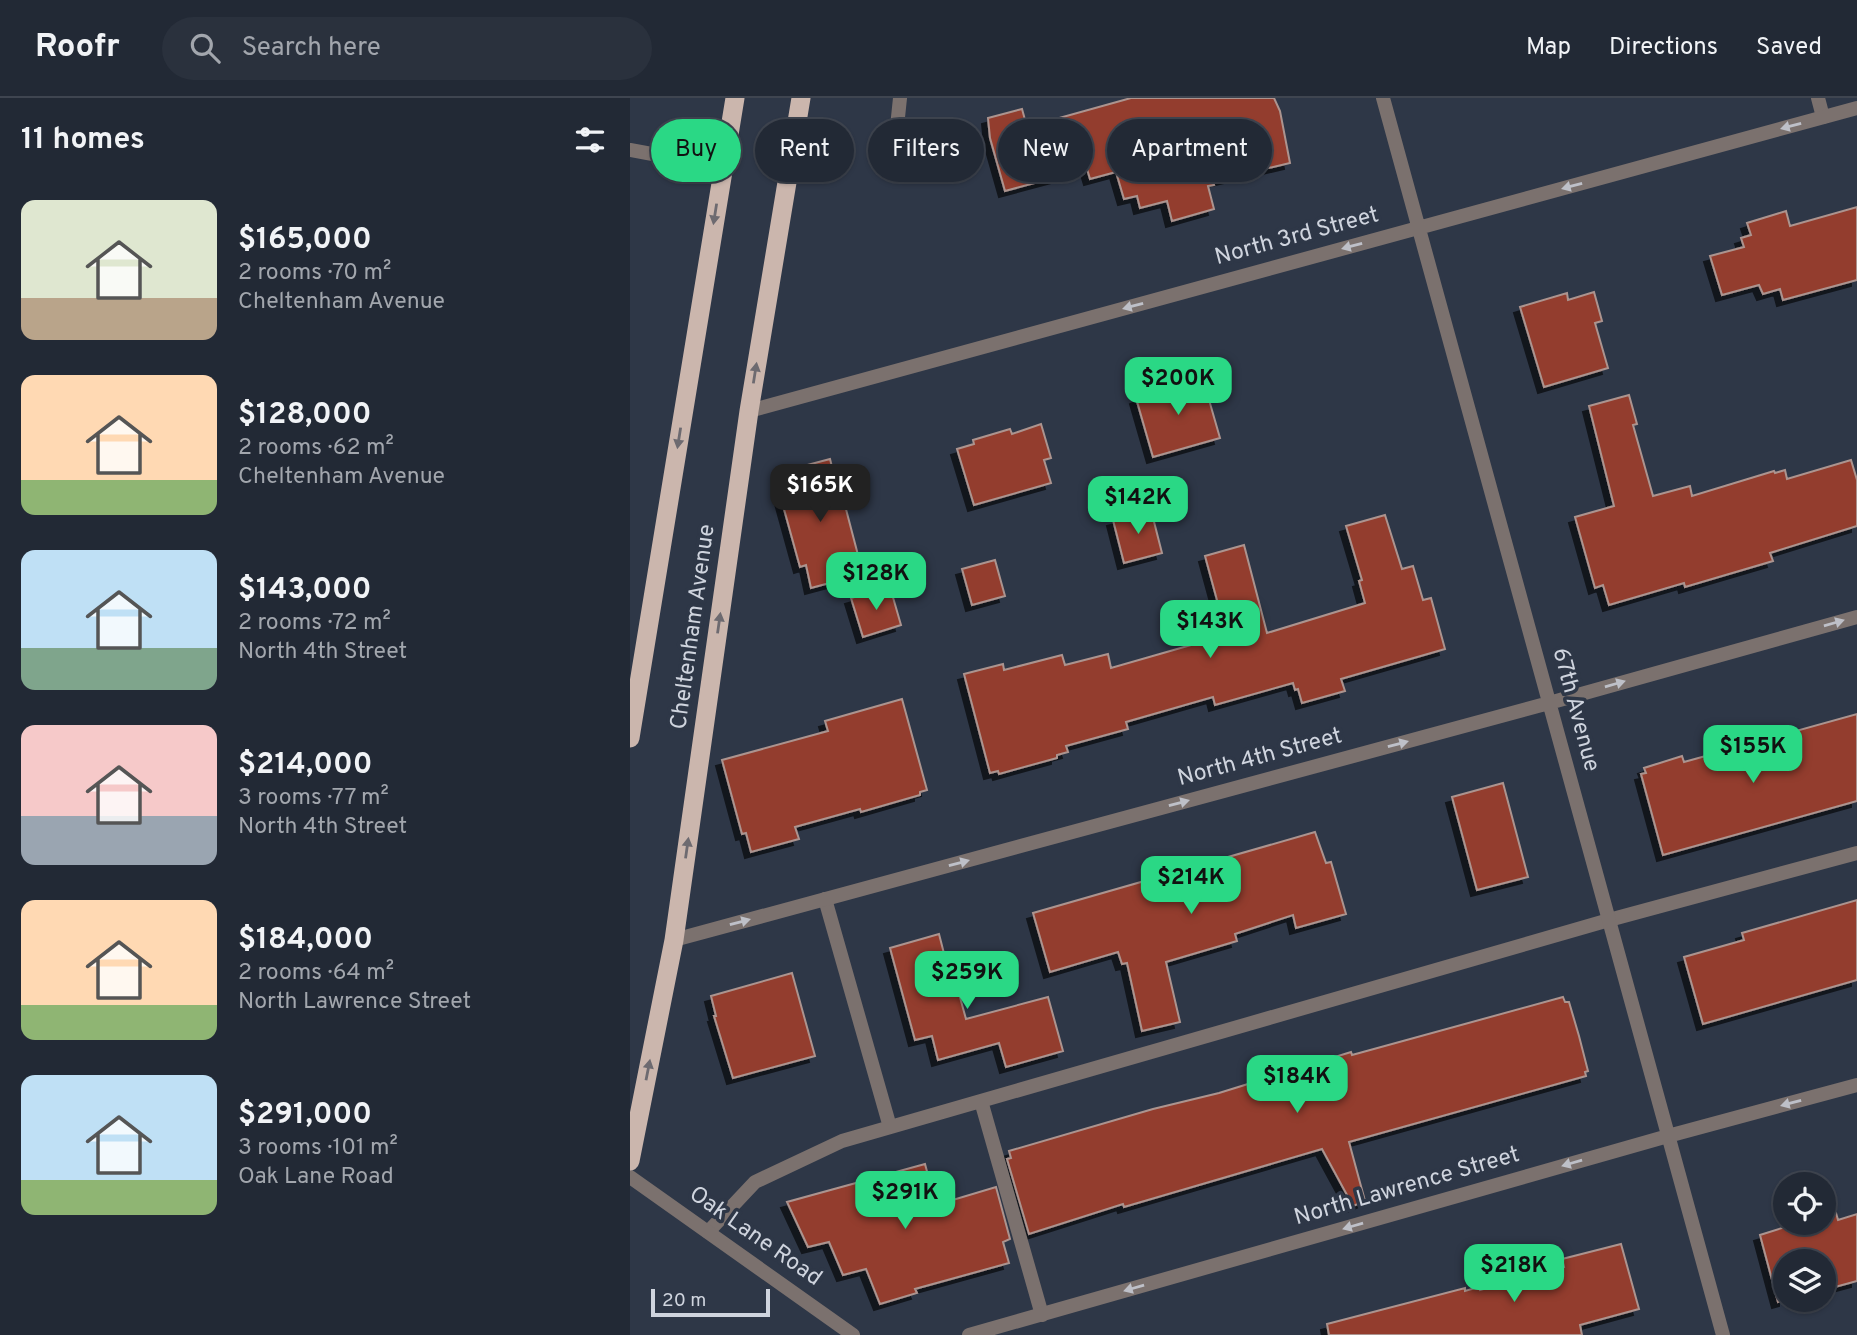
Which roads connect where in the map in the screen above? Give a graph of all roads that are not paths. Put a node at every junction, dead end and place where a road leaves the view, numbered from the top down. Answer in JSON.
{"nodes":[{"id":1,"x":735,"y":98,"type":"edge"},
{"id":2,"x":802,"y":98,"type":"edge"},
{"id":3,"x":900,"y":98,"type":"edge"},
{"id":4,"x":1383,"y":98,"type":"edge"},
{"id":5,"x":1818,"y":98,"type":"edge"},
{"id":6,"x":1857,"y":108,"type":"edge"},
{"id":7,"x":1823,"y":117,"type":"junction"},
{"id":8,"x":731,"y":119,"type":"edge"},
{"id":9,"x":898,"y":119,"type":"edge"},
{"id":10,"x":630,"y":150,"type":"edge"},
{"id":11,"x":651,"y":154,"type":"edge"},
{"id":12,"x":720,"y":182,"type":"edge"},
{"id":13,"x":1419,"y":228,"type":"junction"},
{"id":14,"x":749,"y":411,"type":"junction"},
{"id":15,"x":1857,"y":617,"type":"edge"},
{"id":16,"x":1549,"y":703,"type":"junction"},
{"id":17,"x":630,"y":734,"type":"edge"},
{"id":18,"x":1857,"y":853,"type":"edge"},
{"id":19,"x":824,"y":899,"type":"junction"},
{"id":20,"x":1609,"y":920,"type":"junction"},
{"id":21,"x":674,"y":940,"type":"junction"},
{"id":22,"x":1857,"y":1085,"type":"edge"},
{"id":23,"x":981,"y":1101,"type":"junction"},
{"id":24,"x":890,"y":1127,"type":"junction"},
{"id":25,"x":1668,"y":1136,"type":"junction"},
{"id":26,"x":630,"y":1161,"type":"edge"},
{"id":27,"x":630,"y":1177,"type":"edge"},
{"id":28,"x":708,"y":1232,"type":"junction"},
{"id":29,"x":1042,"y":1315,"type":"junction"},
{"id":30,"x":853,"y":1335,"type":"edge"},
{"id":31,"x":970,"y":1335,"type":"edge"},
{"id":32,"x":1723,"y":1335,"type":"edge"}],
"edges":[{"from":1,"to":8,"type":"highway","name":"Cheltenham Avenue"},
{"from":14,"to":2,"type":"highway","name":"Cheltenham Avenue","one_way":true},
{"from":3,"to":9,"type":"street"},
{"from":4,"to":13,"type":"street","name":"67th Avenue"},
{"from":5,"to":7,"type":"street"},
{"from":6,"to":7,"type":"street","name":"North 3rd Street"},
{"from":7,"to":13,"type":"street","name":"North 3rd Street","one_way":true},
{"from":10,"to":11,"type":"street"},
{"from":12,"to":17,"type":"highway","name":"Cheltenham Avenue","one_way":true},
{"from":13,"to":14,"type":"street","name":"North 3rd Street","one_way":true},
{"from":13,"to":16,"type":"street","name":"67th Avenue"},
{"from":21,"to":14,"type":"highway","name":"Cheltenham Avenue","one_way":true},
{"from":16,"to":15,"type":"street","name":"North 4th Street","one_way":true},
{"from":19,"to":16,"type":"street","name":"North 4th Street","one_way":true},
{"from":16,"to":20,"type":"street","name":"67th Avenue"},
{"from":18,"to":20,"type":"street"},
{"from":21,"to":19,"type":"street","name":"North 4th Street","one_way":true},
{"from":19,"to":24,"type":"street"},
{"from":20,"to":23,"type":"street"},
{"from":20,"to":25,"type":"street","name":"67th Avenue"},
{"from":26,"to":21,"type":"highway","name":"Cheltenham Avenue","one_way":true},
{"from":22,"to":25,"type":"street","name":"North Lawrence Street","one_way":true},
{"from":23,"to":24,"type":"street"},
{"from":23,"to":29,"type":"street"},
{"from":24,"to":28,"type":"street"},
{"from":25,"to":29,"type":"street","name":"North Lawrence Street","one_way":true},
{"from":25,"to":32,"type":"street","name":"67th Avenue"},
{"from":27,"to":28,"type":"street","name":"Oak Lane Road"},
{"from":28,"to":30,"type":"street","name":"Oak Lane Road"},
{"from":29,"to":31,"type":"street","name":"North Lawrence Street"}]}
